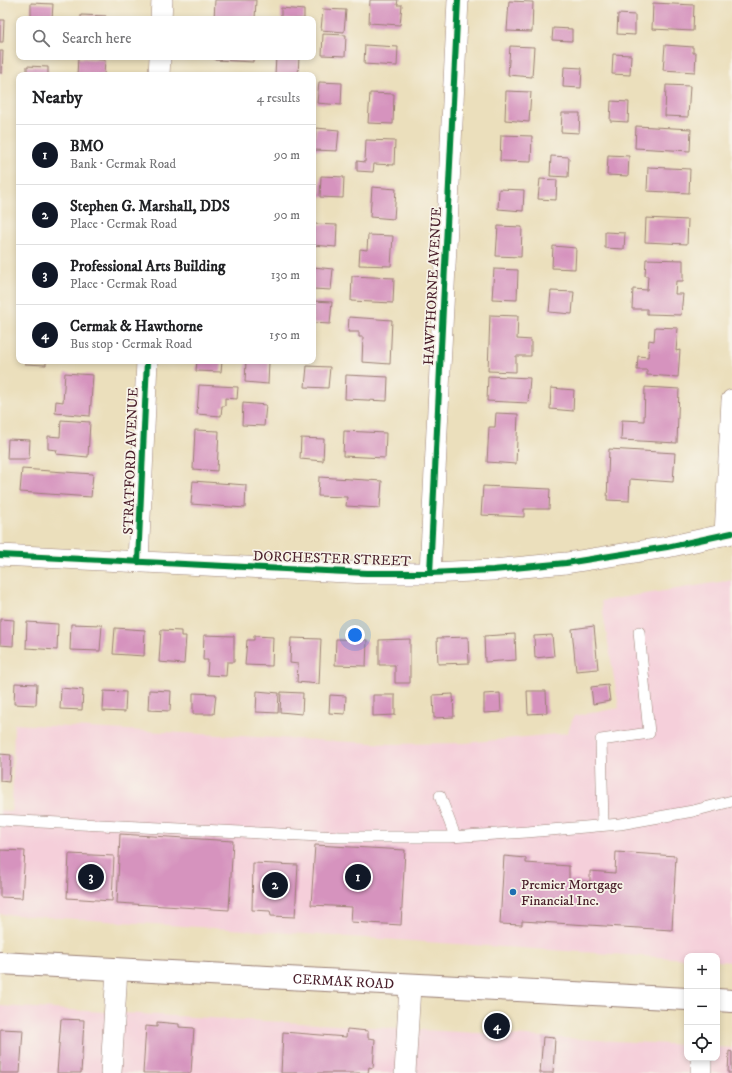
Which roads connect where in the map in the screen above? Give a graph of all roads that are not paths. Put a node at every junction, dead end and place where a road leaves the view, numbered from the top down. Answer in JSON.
{"nodes":[{"id":1,"x":162,"y":0,"type":"edge"},
{"id":2,"x":458,"y":0,"type":"edge"},
{"id":3,"x":161,"y":16,"type":"edge"},
{"id":4,"x":160,"y":60,"type":"edge"},
{"id":5,"x":159,"y":72,"type":"edge"},
{"id":6,"x":147,"y":364,"type":"edge"},
{"id":7,"x":732,"y":400,"type":"edge"},
{"id":8,"x":728,"y":534,"type":"edge"},
{"id":9,"x":0,"y":555,"type":"edge"},
{"id":10,"x":138,"y":562,"type":"junction"},
{"id":11,"x":430,"y":573,"type":"junction"},
{"id":12,"x":639,"y":632,"type":"dead end"},
{"id":13,"x":440,"y":796,"type":"dead end"},
{"id":14,"x":732,"y":801,"type":"edge"},
{"id":15,"x":0,"y":820,"type":"edge"},
{"id":16,"x":603,"y":825,"type":"junction"},
{"id":17,"x":455,"y":836,"type":"junction"},
{"id":18,"x":0,"y":963,"type":"edge"},
{"id":19,"x":117,"y":969,"type":"junction"},
{"id":20,"x":410,"y":986,"type":"junction"},
{"id":21,"x":684,"y":999,"type":"edge"},
{"id":22,"x":720,"y":1000,"type":"edge"},
{"id":23,"x":732,"y":1001,"type":"edge"},
{"id":24,"x":701,"y":1061,"type":"edge"},
{"id":25,"x":111,"y":1073,"type":"edge"},
{"id":26,"x":405,"y":1073,"type":"edge"},
{"id":27,"x":701,"y":1073,"type":"edge"}],
"edges":[{"from":1,"to":3,"type":"street"},
{"from":2,"to":11,"type":"street","name":"HAWTHORNE AVENUE"},
{"from":4,"to":5,"type":"street"},
{"from":6,"to":10,"type":"street","name":"STRATFORD AVENUE"},
{"from":7,"to":8,"type":"street"},
{"from":8,"to":11,"type":"street","name":"DORCHESTER STREET"},
{"from":9,"to":10,"type":"street","name":"DORCHESTER STREET"},
{"from":10,"to":11,"type":"street","name":"DORCHESTER STREET"},
{"from":12,"to":16,"type":"lane"},
{"from":13,"to":17,"type":"lane"},
{"from":14,"to":16,"type":"lane"},
{"from":15,"to":17,"type":"lane"},
{"from":16,"to":17,"type":"lane"},
{"from":18,"to":19,"type":"main road","name":"CERMAK ROAD"},
{"from":19,"to":20,"type":"main road","name":"CERMAK ROAD"},
{"from":19,"to":25,"type":"street"},
{"from":20,"to":21,"type":"main road","name":"CERMAK ROAD"},
{"from":20,"to":26,"type":"street"},
{"from":22,"to":23,"type":"main road"},
{"from":24,"to":27,"type":"street"}]}
